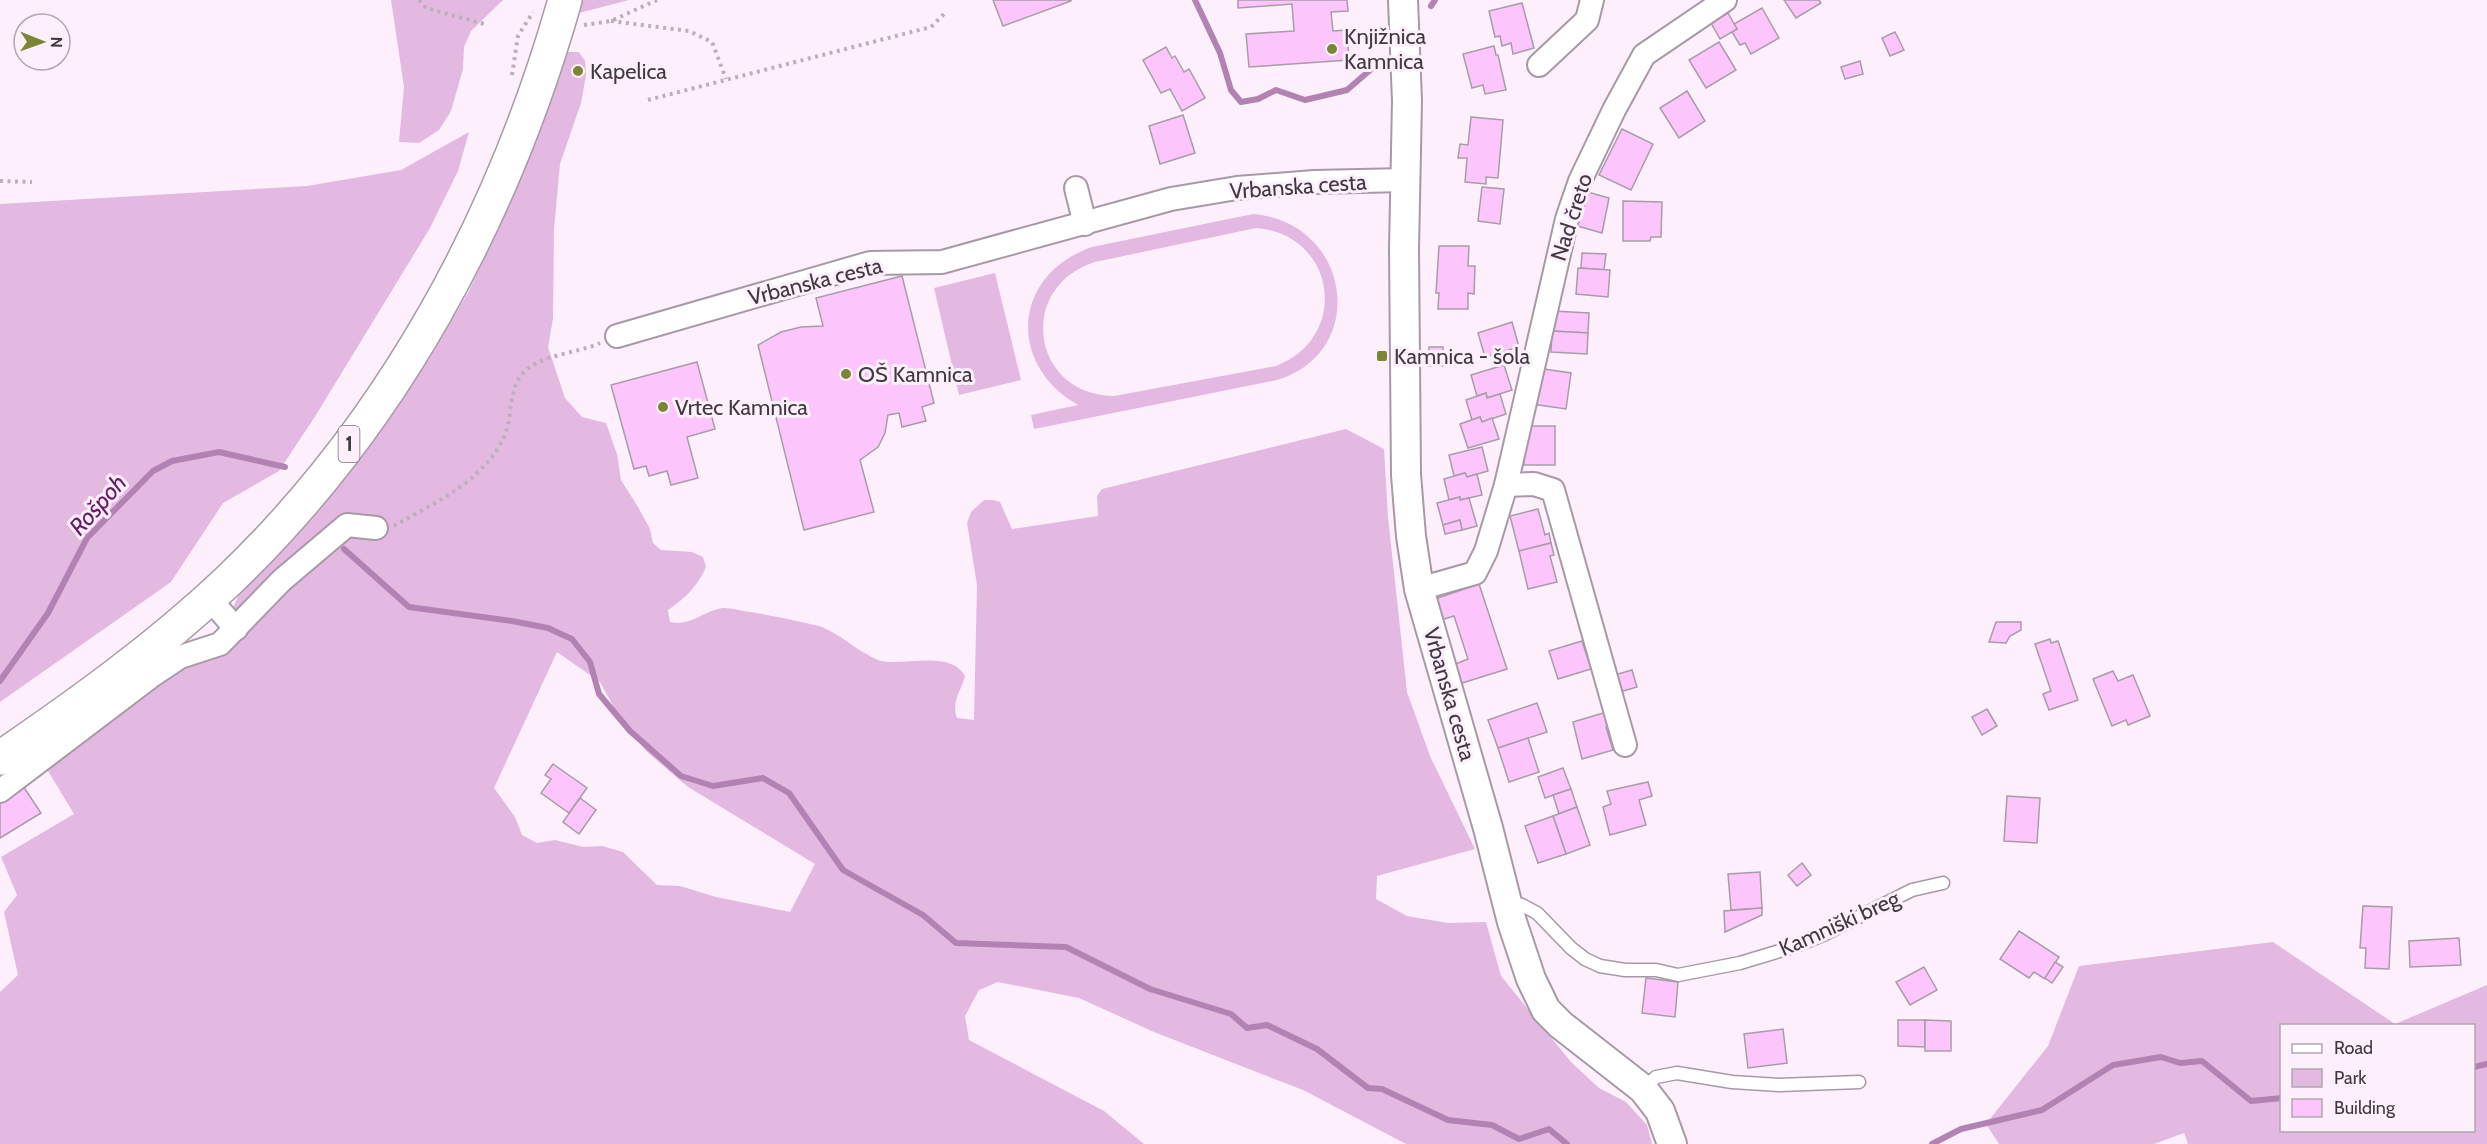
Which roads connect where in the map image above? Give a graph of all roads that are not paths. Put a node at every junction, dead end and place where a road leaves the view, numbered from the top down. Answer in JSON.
{"nodes":[{"id":1,"x":1403,"y":0,"type":"edge"},
{"id":2,"x":1592,"y":0,"type":"edge"},
{"id":3,"x":1725,"y":0,"type":"edge"},
{"id":4,"x":552,"y":11,"type":"edge"},
{"id":5,"x":1539,"y":65,"type":"dead end"},
{"id":6,"x":1407,"y":180,"type":"junction"},
{"id":7,"x":1076,"y":188,"type":"dead end"},
{"id":8,"x":1085,"y":224,"type":"junction"},
{"id":9,"x":617,"y":336,"type":"road end"},
{"id":10,"x":1506,"y":485,"type":"junction"},
{"id":11,"x":376,"y":528,"type":"road end"},
{"id":12,"x":1419,"y":589,"type":"junction"},
{"id":13,"x":209,"y":598,"type":"junction"},
{"id":14,"x":236,"y":629,"type":"junction"},
{"id":15,"x":1625,"y":745,"type":"dead end"},
{"id":16,"x":0,"y":758,"type":"edge"},
{"id":17,"x":0,"y":791,"type":"edge"},
{"id":18,"x":1943,"y":884,"type":"dead end"},
{"id":19,"x":1507,"y":903,"type":"junction"},
{"id":20,"x":1859,"y":1082,"type":"dead end"},
{"id":21,"x":1642,"y":1089,"type":"junction"},
{"id":22,"x":1672,"y":1144,"type":"edge"}],
"edges":[{"from":1,"to":6,"type":"street","name":"Vrbanska cesta"},
{"from":2,"to":5,"type":"street"},
{"from":3,"to":10,"type":"street","name":"Nad čreto"},
{"from":4,"to":13,"type":"main road","number":"1"},
{"from":6,"to":8,"type":"street","name":"Vrbanska cesta"},
{"from":6,"to":12,"type":"street","name":"Vrbanska cesta"},
{"from":7,"to":8,"type":"street"},
{"from":8,"to":9,"type":"street","name":"Vrbanska cesta"},
{"from":10,"to":12,"type":"street","name":"Nad čreto"},
{"from":10,"to":15,"type":"street"},
{"from":11,"to":14,"type":"street"},
{"from":12,"to":19,"type":"street","name":"Vrbanska cesta"},
{"from":13,"to":14,"type":"street"},
{"from":13,"to":16,"type":"main road","number":"1"},
{"from":14,"to":17,"type":"street"},
{"from":18,"to":19,"type":"lane","name":"Kamniški breg"},
{"from":19,"to":21,"type":"street","name":"Vrbanska cesta"},
{"from":20,"to":21,"type":"lane"},
{"from":21,"to":22,"type":"street","name":"Vrbanska cesta"}]}
